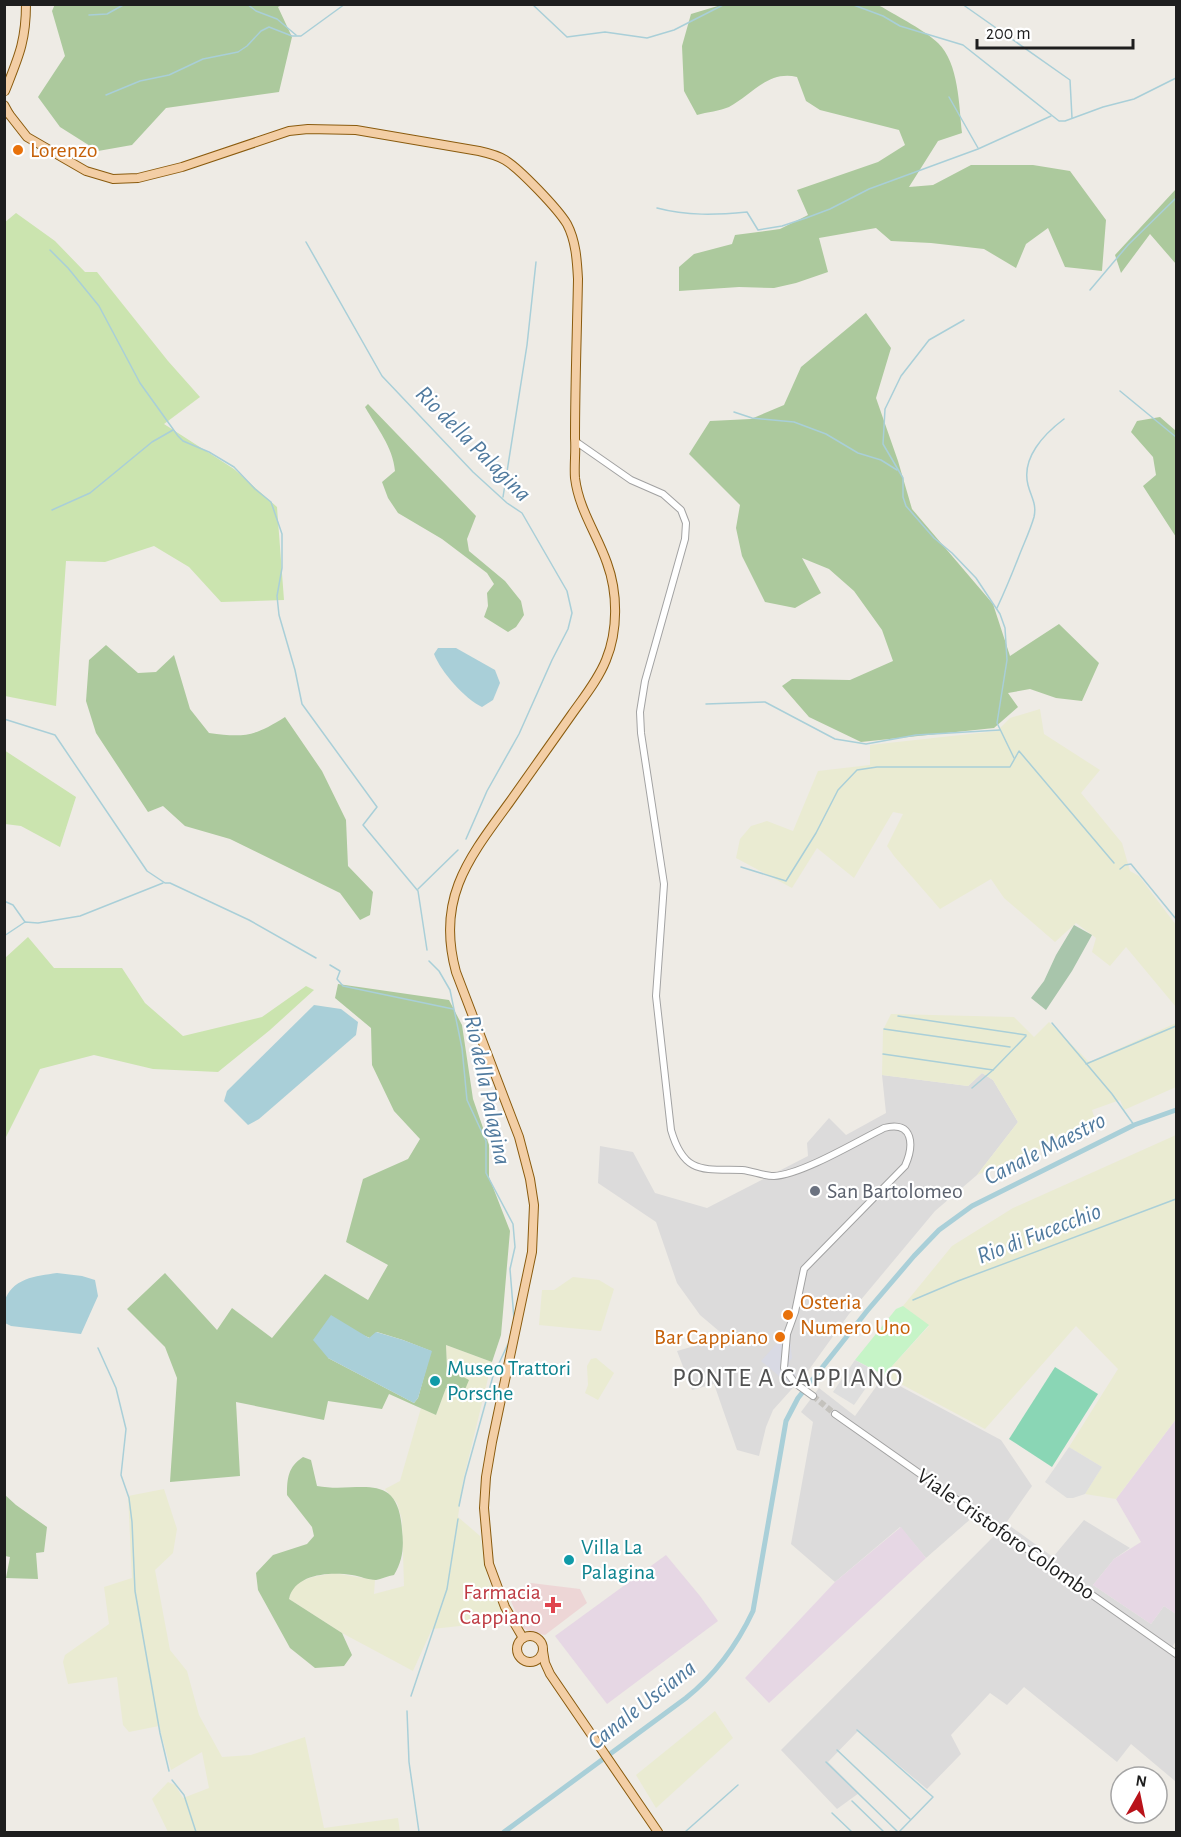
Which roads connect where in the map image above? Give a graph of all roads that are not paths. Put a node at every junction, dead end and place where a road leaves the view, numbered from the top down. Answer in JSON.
{"nodes":[{"id":1,"x":26,"y":4,"type":"edge"},
{"id":2,"x":16,"y":67,"type":"junction"},
{"id":3,"x":4,"y":77,"type":"edge"},
{"id":4,"x":4,"y":86,"type":"edge"},
{"id":5,"x":5,"y":91,"type":"edge"},
{"id":6,"x":4,"y":105,"type":"edge"},
{"id":7,"x":7,"y":112,"type":"edge"},
{"id":8,"x":575,"y":441,"type":"junction"},
{"id":9,"x":813,"y":1396,"type":"tunnel mouth"},
{"id":10,"x":835,"y":1414,"type":"tunnel mouth"},
{"id":11,"x":523,"y":1638,"type":"junction"},
{"id":12,"x":543,"y":1651,"type":"junction"},
{"id":13,"x":1176,"y":1654,"type":"edge"},
{"id":14,"x":532,"y":1663,"type":"junction"},
{"id":15,"x":550,"y":1674,"type":"junction"},
{"id":16,"x":658,"y":1833,"type":"edge"}],
"edges":[{"from":1,"to":2,"type":"main road"},
{"from":2,"to":3,"type":"main road"},
{"from":2,"to":5,"type":"main road"},
{"from":4,"to":5,"type":"main road"},
{"from":6,"to":7,"type":"main road"},
{"from":7,"to":8,"type":"main road"},
{"from":8,"to":9,"type":"street"},
{"from":8,"to":11,"type":"main road"},
{"from":10,"to":13,"type":"street","name":"Viale Cristoforo Colombo"},
{"from":11,"to":12,"type":"main road"},
{"from":11,"to":14,"type":"main road"},
{"from":12,"to":14,"type":"main road"},
{"from":12,"to":15,"type":"main road"},
{"from":14,"to":15,"type":"main road"},
{"from":15,"to":16,"type":"main road"}]}
